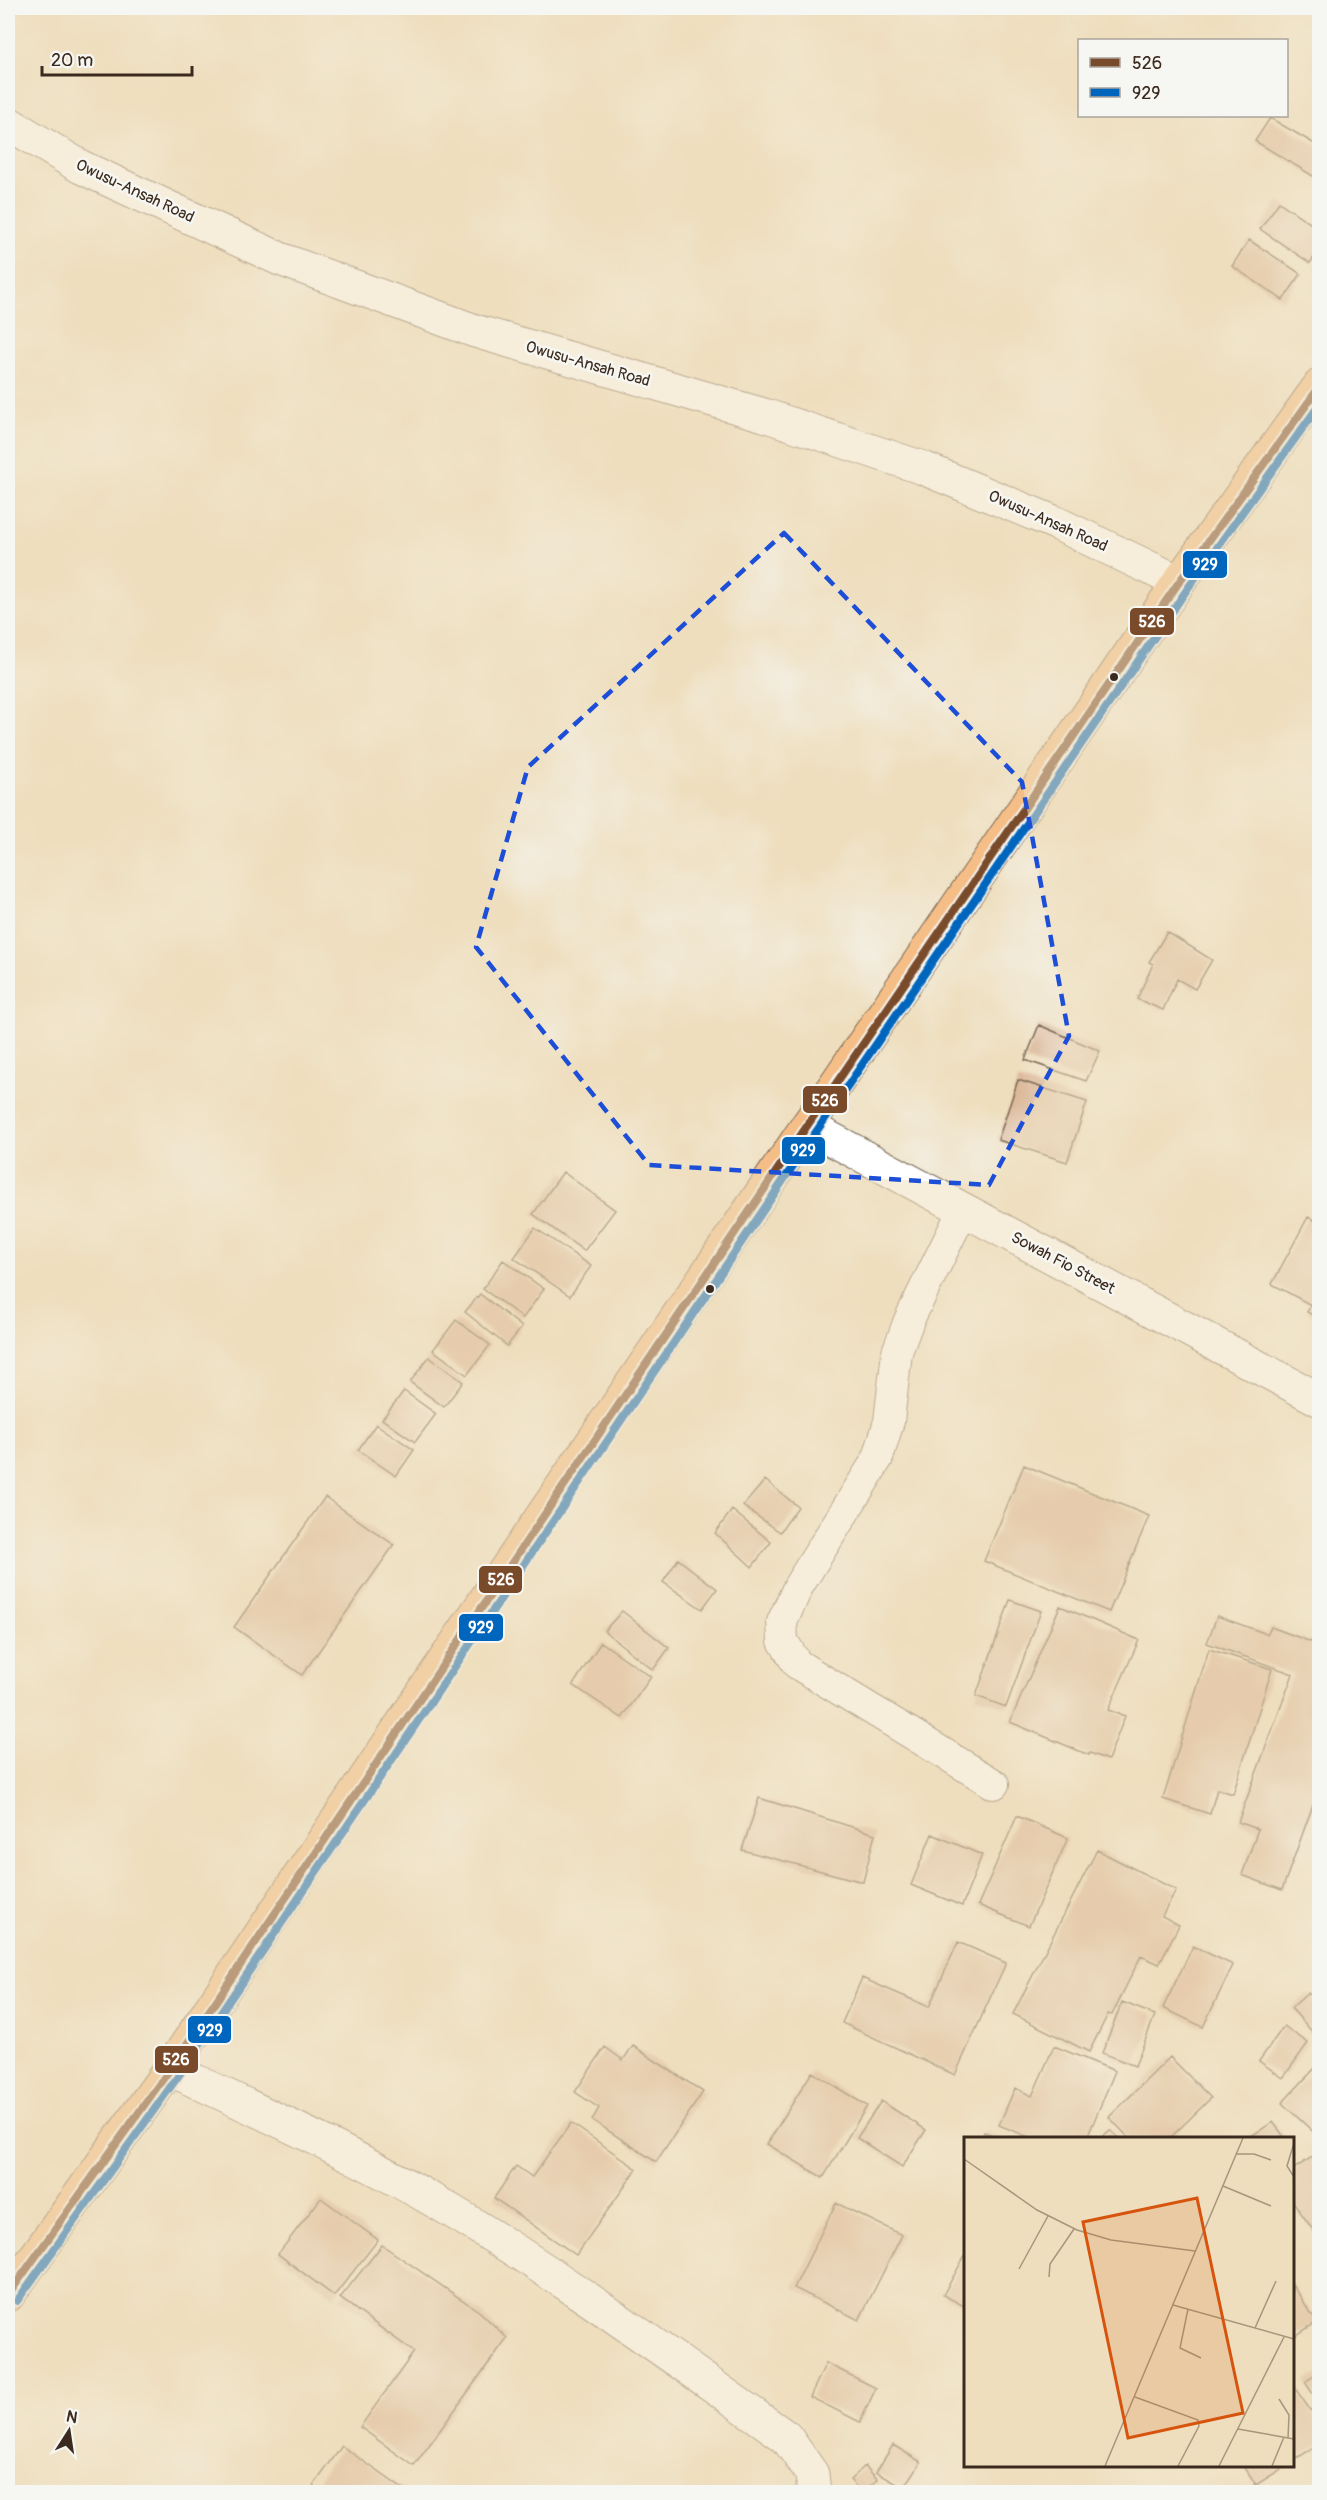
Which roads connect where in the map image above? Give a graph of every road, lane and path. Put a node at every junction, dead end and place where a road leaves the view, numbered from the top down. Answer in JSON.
{"nodes":[{"id":1,"x":8,"y":123,"type":"edge"},
{"id":2,"x":1320,"y":385,"type":"edge"},
{"id":3,"x":1179,"y":582,"type":"junction"},
{"id":4,"x":807,"y":1126,"type":"junction"},
{"id":5,"x":963,"y":1210,"type":"junction"},
{"id":6,"x":1320,"y":1400,"type":"edge"},
{"id":7,"x":994,"y":1784,"type":"dead end"},
{"id":8,"x":170,"y":2069,"type":"junction"},
{"id":9,"x":8,"y":2295,"type":"edge"},
{"id":10,"x":814,"y":2493,"type":"edge"}],
"edges":[{"from":1,"to":3,"type":"street","name":"Owusu-Ansah Road"},
{"from":2,"to":3,"type":"main road"},
{"from":3,"to":4,"type":"main road"},
{"from":4,"to":5,"type":"street","name":"Sowah Fio Street"},
{"from":4,"to":8,"type":"main road"},
{"from":5,"to":6,"type":"street","name":"Sowah Fio Street"},
{"from":5,"to":7,"type":"lane"},
{"from":8,"to":9,"type":"main road"},
{"from":8,"to":10,"type":"street"}]}
